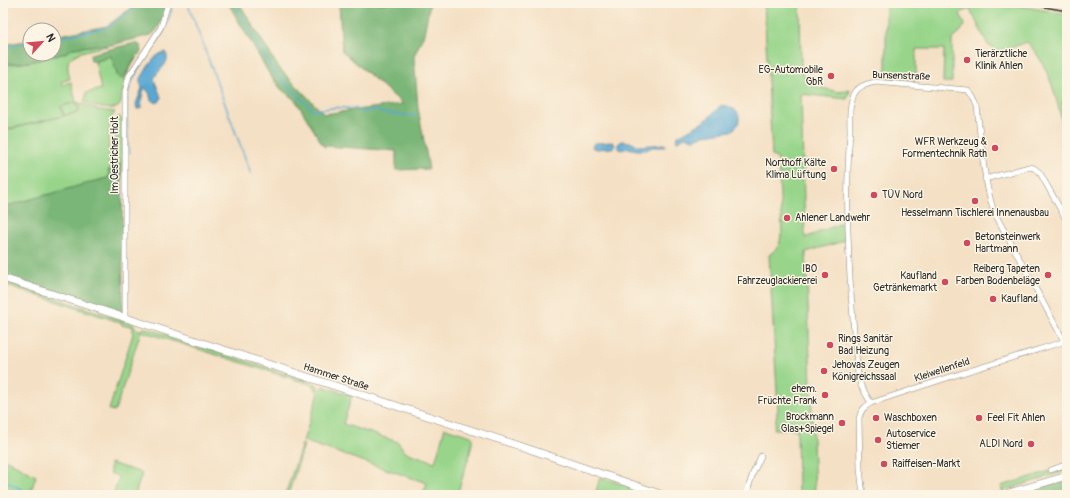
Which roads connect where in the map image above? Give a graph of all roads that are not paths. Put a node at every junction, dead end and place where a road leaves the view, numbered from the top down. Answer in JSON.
{"nodes":[{"id":1,"x":168,"y":3,"type":"edge"},
{"id":2,"x":1067,"y":77,"type":"edge"},
{"id":3,"x":1067,"y":114,"type":"edge"},
{"id":4,"x":985,"y":178,"type":"junction"},
{"id":5,"x":1067,"y":221,"type":"edge"},
{"id":6,"x":3,"y":278,"type":"edge"},
{"id":7,"x":125,"y":319,"type":"junction"},
{"id":8,"x":1066,"y":341,"type":"edge"},
{"id":9,"x":871,"y":403,"type":"junction"},
{"id":10,"x":761,"y":456,"type":"dead end"},
{"id":11,"x":1067,"y":464,"type":"edge"},
{"id":12,"x":1051,"y":470,"type":"dead end"},
{"id":13,"x":1067,"y":476,"type":"edge"},
{"id":14,"x":663,"y":495,"type":"edge"},
{"id":15,"x":746,"y":495,"type":"edge"},
{"id":16,"x":864,"y":495,"type":"edge"},
{"id":17,"x":1002,"y":495,"type":"edge"}],
"edges":[{"from":1,"to":7,"type":"street","name":"Im Oestricher Holt"},
{"from":2,"to":3,"type":"street"},
{"from":4,"to":5,"type":"street"},
{"from":4,"to":8,"type":"street","name":"Bunsenstraße"},
{"from":4,"to":9,"type":"street","name":"Bunsenstraße"},
{"from":6,"to":7,"type":"main road","name":"Hammer Straße"},
{"from":7,"to":14,"type":"main road","name":"Hammer Straße"},
{"from":8,"to":9,"type":"street","name":"Kleiwellenfeld"},
{"from":9,"to":16,"type":"street"},
{"from":10,"to":15,"type":"street"},
{"from":11,"to":12,"type":"street"},
{"from":13,"to":17,"type":"main road"}]}
